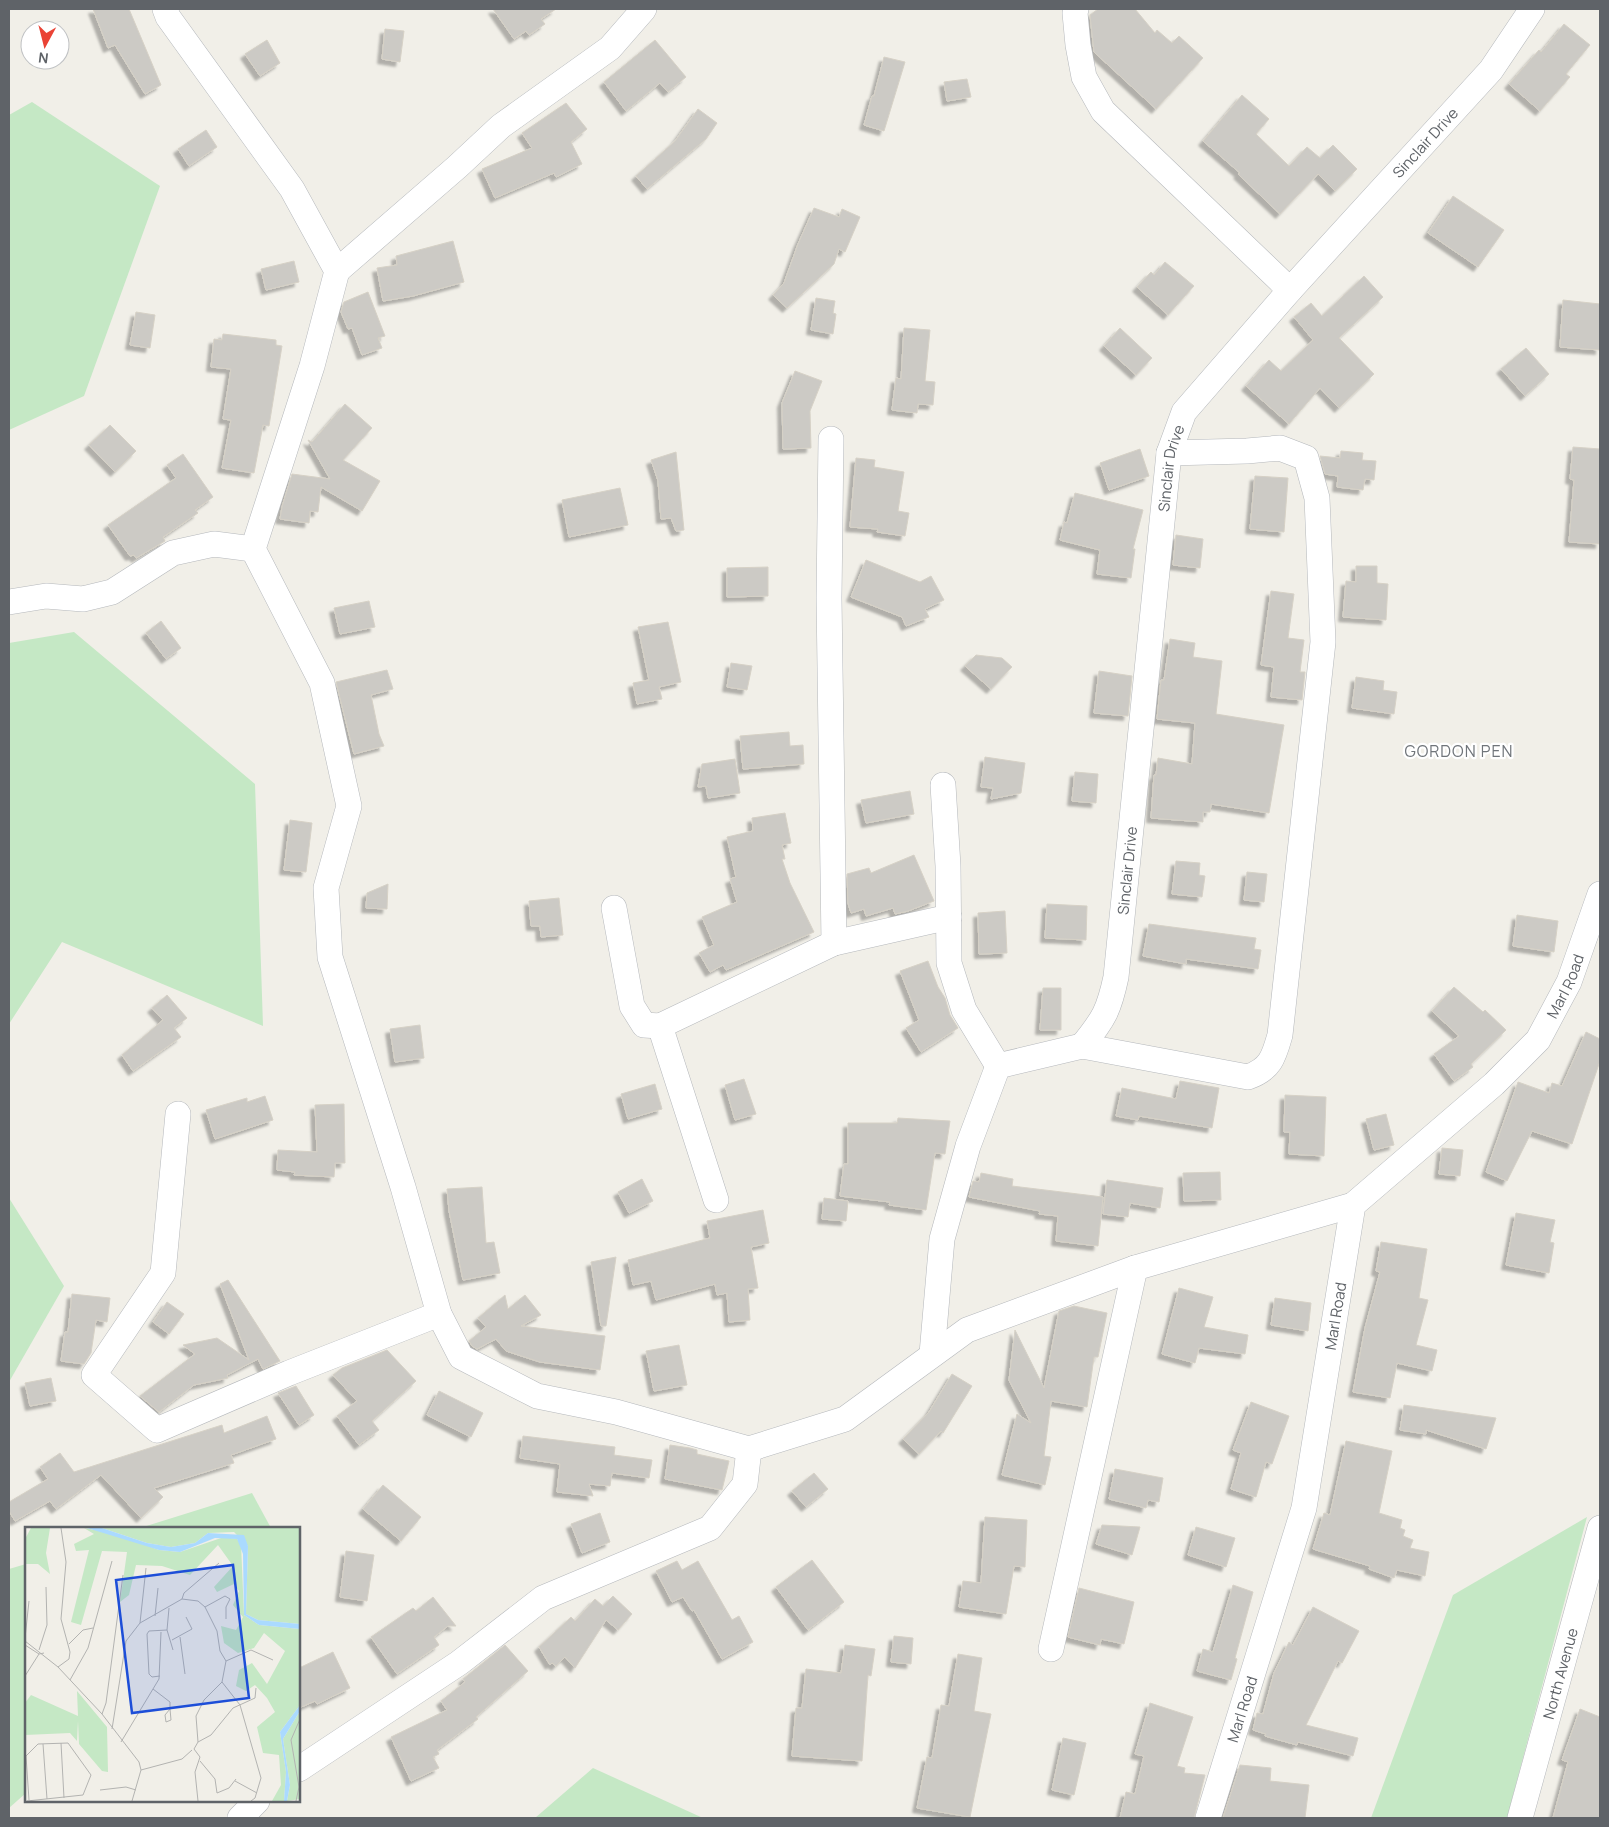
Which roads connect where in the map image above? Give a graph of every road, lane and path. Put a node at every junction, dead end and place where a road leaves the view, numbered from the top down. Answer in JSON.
{"nodes":[{"id":1,"x":164,"y":9,"type":"edge"},
{"id":2,"x":644,"y":9,"type":"edge"},
{"id":3,"x":1076,"y":9,"type":"edge"},
{"id":4,"x":1532,"y":9,"type":"edge"},
{"id":5,"x":338,"y":271,"type":"junction"},
{"id":6,"x":1290,"y":290,"type":"junction"},
{"id":7,"x":831,"y":439,"type":"dead end"},
{"id":8,"x":1169,"y":453,"type":"junction"},
{"id":9,"x":253,"y":549,"type":"junction"},
{"id":10,"x":9,"y":602,"type":"edge"},
{"id":11,"x":943,"y":785,"type":"dead end"},
{"id":12,"x":1600,"y":894,"type":"edge"},
{"id":13,"x":614,"y":908,"type":"dead end"},
{"id":14,"x":949,"y":917,"type":"junction"},
{"id":15,"x":834,"y":943,"type":"junction"},
{"id":16,"x":660,"y":1026,"type":"junction"},
{"id":17,"x":1082,"y":1046,"type":"junction"},
{"id":18,"x":998,"y":1066,"type":"junction"},
{"id":19,"x":178,"y":1114,"type":"dead end"},
{"id":20,"x":716,"y":1200,"type":"dead end"},
{"id":21,"x":1353,"y":1205,"type":"junction"},
{"id":22,"x":1135,"y":1268,"type":"junction"},
{"id":23,"x":438,"y":1314,"type":"junction"},
{"id":24,"x":932,"y":1354,"type":"junction"},
{"id":25,"x":749,"y":1450,"type":"junction"},
{"id":26,"x":1600,"y":1528,"type":"edge"},
{"id":27,"x":1052,"y":1649,"type":"dead end"},
{"id":28,"x":300,"y":1768,"type":"edge"},
{"id":29,"x":256,"y":1802,"type":"edge"},
{"id":30,"x":240,"y":1818,"type":"edge"},
{"id":31,"x":1208,"y":1818,"type":"edge"},
{"id":32,"x":1520,"y":1818,"type":"edge"}],
"edges":[{"from":1,"to":5,"type":"street"},
{"from":2,"to":5,"type":"street"},
{"from":3,"to":6,"type":"street"},
{"from":4,"to":6,"type":"street","name":"Sinclair Drive"},
{"from":5,"to":9,"type":"street"},
{"from":6,"to":8,"type":"street","name":"Sinclair Drive"},
{"from":7,"to":15,"type":"street"},
{"from":8,"to":17,"type":"street","name":"Sinclair Drive"},
{"from":8,"to":17,"type":"street"},
{"from":9,"to":10,"type":"street"},
{"from":9,"to":23,"type":"street"},
{"from":11,"to":14,"type":"street"},
{"from":12,"to":21,"type":"street","name":"Marl Road"},
{"from":13,"to":16,"type":"street"},
{"from":14,"to":15,"type":"street"},
{"from":14,"to":18,"type":"street"},
{"from":15,"to":16,"type":"street"},
{"from":16,"to":20,"type":"street"},
{"from":17,"to":18,"type":"street"},
{"from":18,"to":24,"type":"street"},
{"from":19,"to":23,"type":"street"},
{"from":21,"to":22,"type":"street"},
{"from":21,"to":31,"type":"street","name":"Marl Road"},
{"from":22,"to":24,"type":"street"},
{"from":22,"to":27,"type":"street"},
{"from":23,"to":25,"type":"street"},
{"from":24,"to":25,"type":"street"},
{"from":25,"to":28,"type":"street"},
{"from":26,"to":32,"type":"street","name":"North Avenue"},
{"from":29,"to":30,"type":"street"}]}
